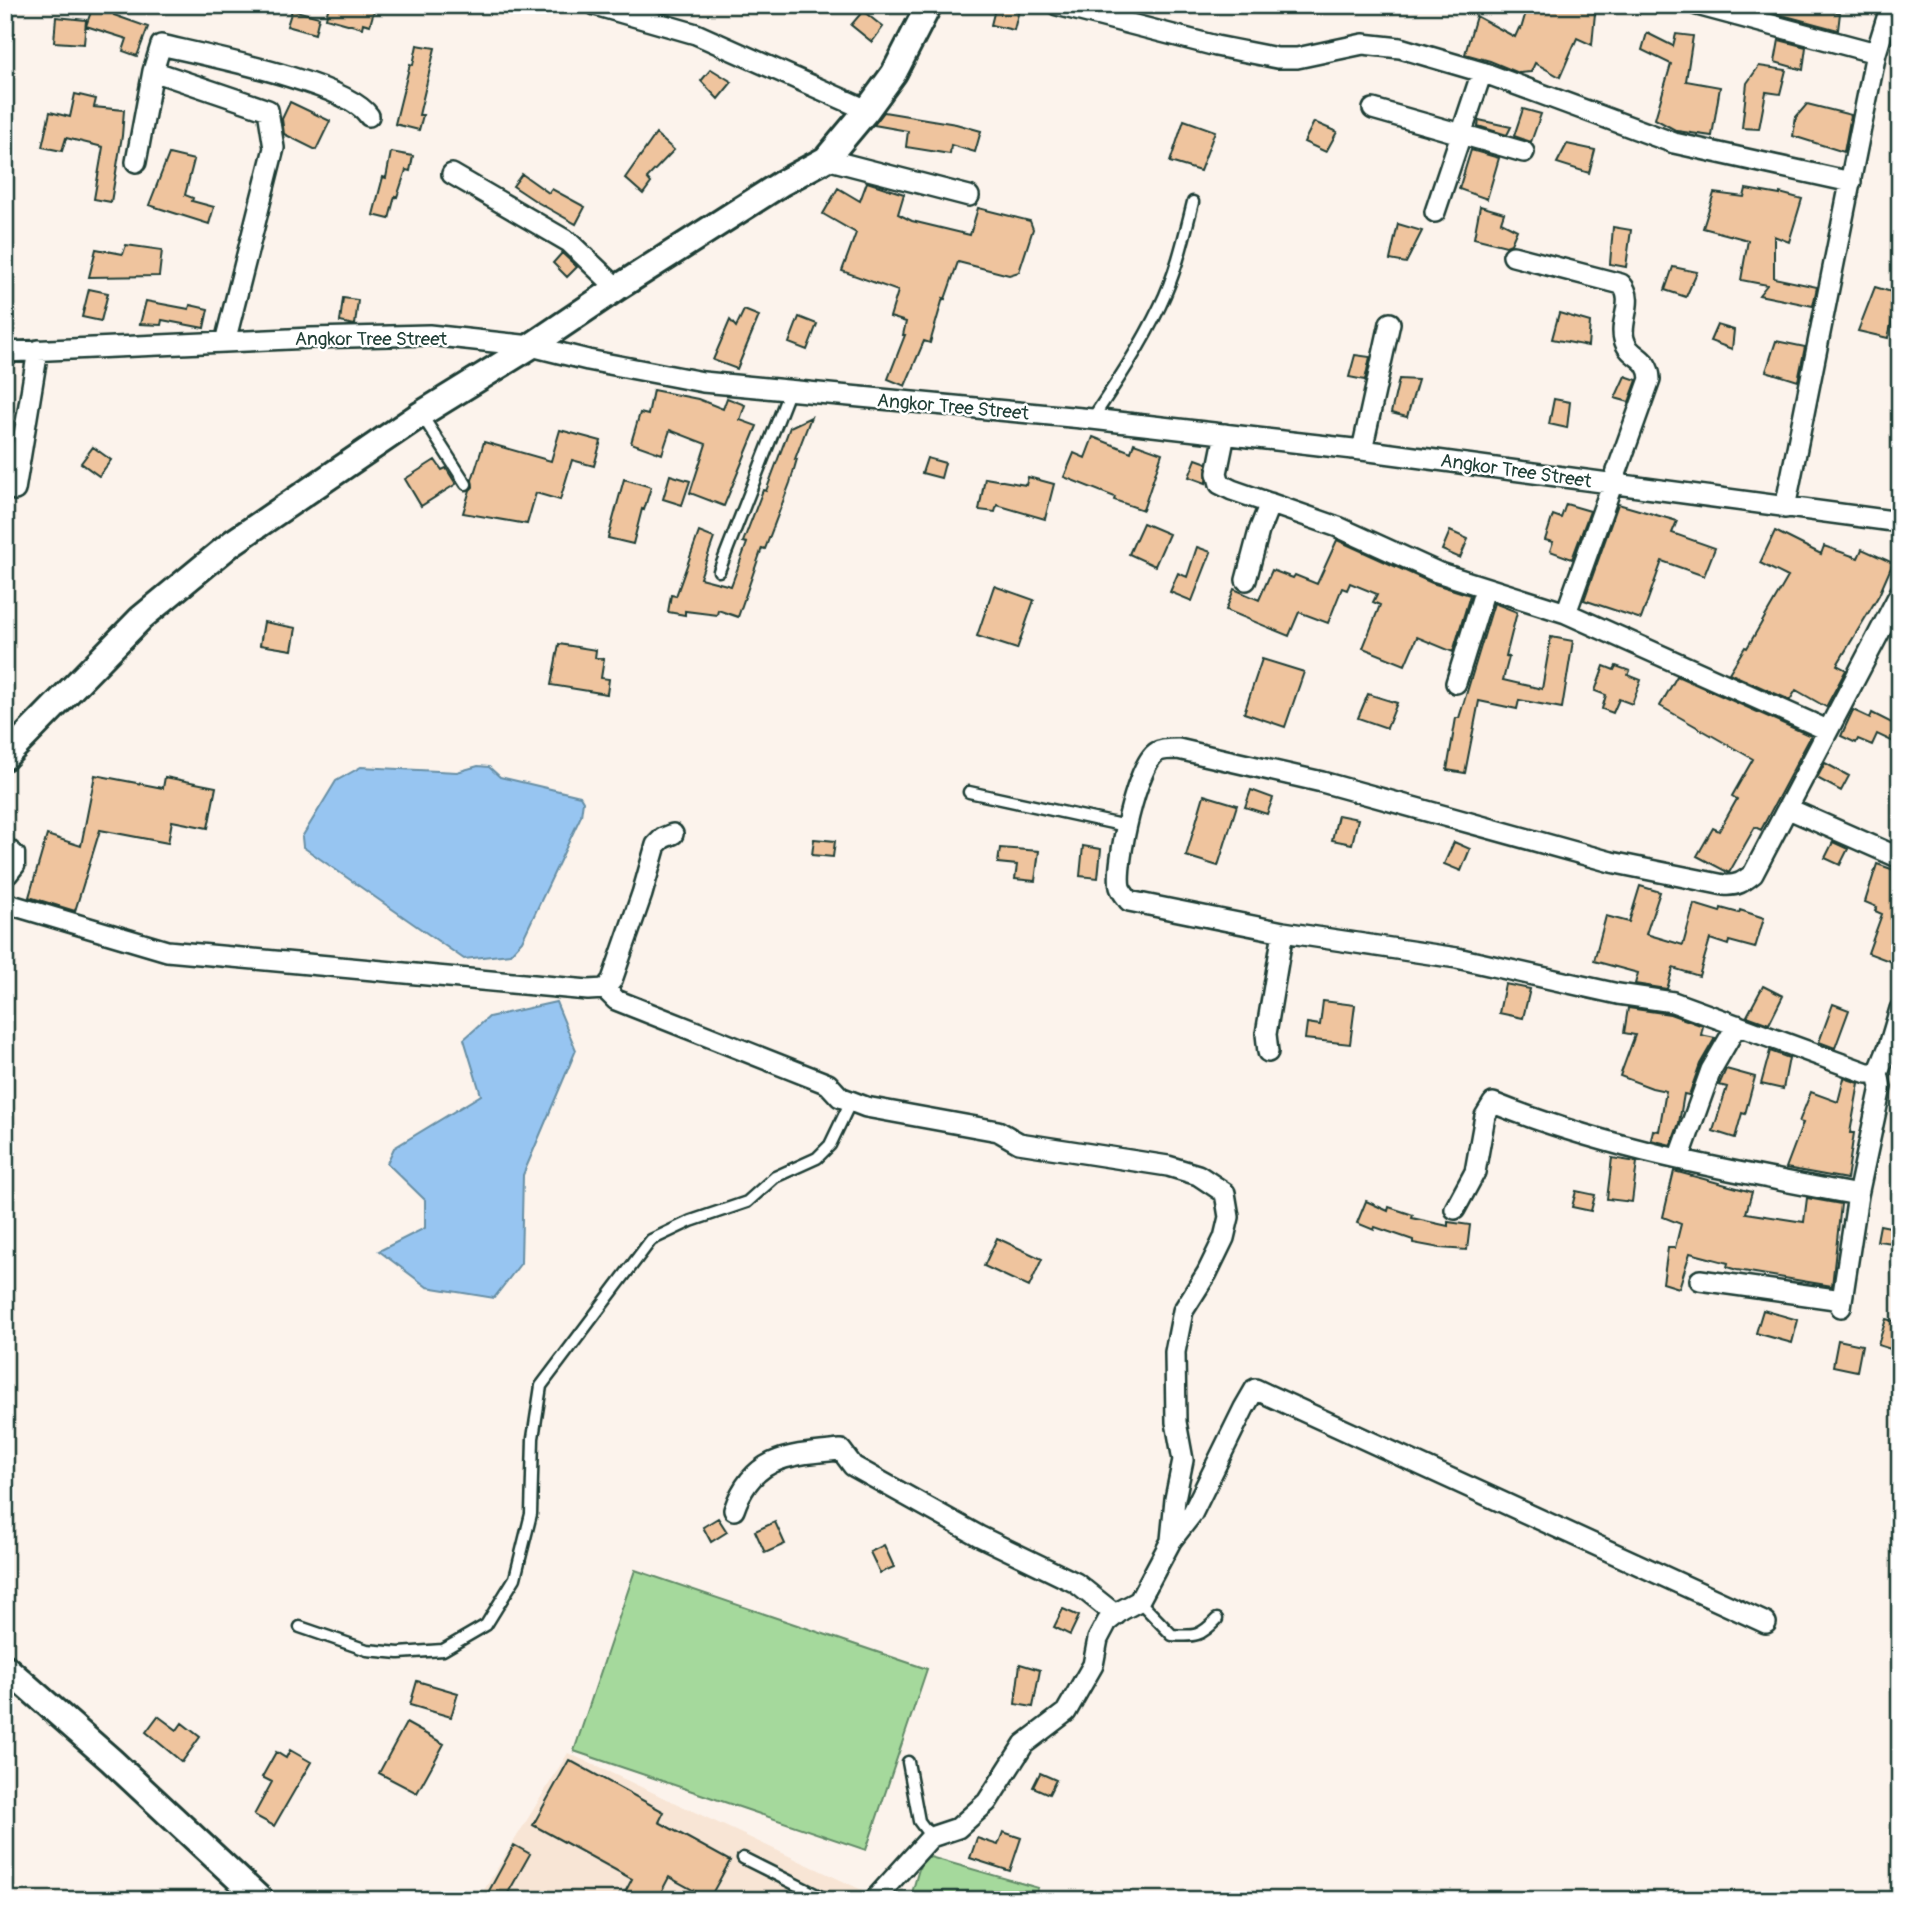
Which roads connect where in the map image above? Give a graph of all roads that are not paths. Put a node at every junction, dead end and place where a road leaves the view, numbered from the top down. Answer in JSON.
{"nodes":[{"id":1,"x":595,"y":5,"type":"edge"},
{"id":2,"x":929,"y":5,"type":"edge"},
{"id":3,"x":1057,"y":5,"type":"edge"},
{"id":4,"x":1697,"y":5,"type":"edge"},
{"id":5,"x":1891,"y":5,"type":"edge"},
{"id":6,"x":1892,"y":29,"type":"edge"},
{"id":7,"x":1876,"y":53,"type":"junction"},
{"id":8,"x":153,"y":71,"type":"junction"},
{"id":9,"x":1482,"y":72,"type":"junction"},
{"id":10,"x":1373,"y":109,"type":"dead end"},
{"id":11,"x":867,"y":110,"type":"junction"},
{"id":12,"x":369,"y":116,"type":"dead end"},
{"id":13,"x":1462,"y":134,"type":"junction"},
{"id":14,"x":1524,"y":152,"type":"dead end"},
{"id":15,"x":826,"y":159,"type":"junction"},
{"id":16,"x":136,"y":162,"type":"dead end"},
{"id":17,"x":452,"y":174,"type":"dead end"},
{"id":18,"x":1851,"y":182,"type":"junction"},
{"id":19,"x":969,"y":196,"type":"dead end"},
{"id":20,"x":1193,"y":202,"type":"dead end"},
{"id":21,"x":1435,"y":212,"type":"dead end"},
{"id":22,"x":1513,"y":256,"type":"dead end"},
{"id":23,"x":617,"y":288,"type":"junction"},
{"id":24,"x":1390,"y":323,"type":"dead end"},
{"id":25,"x":225,"y":342,"type":"junction"},
{"id":26,"x":530,"y":346,"type":"junction"},
{"id":27,"x":38,"y":350,"type":"junction"},
{"id":28,"x":5,"y":352,"type":"edge"},
{"id":29,"x":789,"y":392,"type":"junction"},
{"id":30,"x":421,"y":414,"type":"junction"},
{"id":31,"x":1092,"y":419,"type":"junction"},
{"id":32,"x":1226,"y":435,"type":"junction"},
{"id":33,"x":1362,"y":450,"type":"junction"},
{"id":34,"x":466,"y":484,"type":"dead end"},
{"id":35,"x":1612,"y":484,"type":"junction"},
{"id":36,"x":15,"y":490,"type":"dead end"},
{"id":37,"x":1270,"y":503,"type":"junction"},
{"id":38,"x":1785,"y":508,"type":"junction"},
{"id":39,"x":1900,"y":522,"type":"edge"},
{"id":40,"x":719,"y":571,"type":"dead end"},
{"id":41,"x":1246,"y":580,"type":"dead end"},
{"id":42,"x":1485,"y":589,"type":"junction"},
{"id":43,"x":1900,"y":593,"type":"edge"},
{"id":44,"x":1566,"y":613,"type":"junction"},
{"id":45,"x":1456,"y":683,"type":"dead end"},
{"id":46,"x":1827,"y":730,"type":"junction"},
{"id":47,"x":5,"y":757,"type":"edge"},
{"id":48,"x":969,"y":792,"type":"dead end"},
{"id":49,"x":1788,"y":808,"type":"junction"},
{"id":50,"x":1126,"y":826,"type":"junction"},
{"id":51,"x":673,"y":834,"type":"dead end"},
{"id":52,"x":5,"y":844,"type":"edge"},
{"id":53,"x":1900,"y":858,"type":"edge"},
{"id":54,"x":5,"y":878,"type":"edge"},
{"id":55,"x":5,"y":903,"type":"edge"},
{"id":56,"x":1283,"y":932,"type":"junction"},
{"id":57,"x":605,"y":989,"type":"junction"},
{"id":58,"x":1900,"y":1009,"type":"edge"},
{"id":59,"x":1737,"y":1025,"type":"junction"},
{"id":60,"x":1268,"y":1052,"type":"dead end"},
{"id":61,"x":1878,"y":1073,"type":"junction"},
{"id":62,"x":851,"y":1101,"type":"junction"},
{"id":63,"x":1679,"y":1159,"type":"junction"},
{"id":64,"x":1858,"y":1195,"type":"junction"},
{"id":65,"x":1455,"y":1209,"type":"dead end"},
{"id":66,"x":1700,"y":1280,"type":"dead end"},
{"id":67,"x":734,"y":1510,"type":"dead end"},
{"id":68,"x":1171,"y":1541,"type":"junction"},
{"id":69,"x":1139,"y":1601,"type":"junction"},
{"id":70,"x":1116,"y":1615,"type":"junction"},
{"id":71,"x":1217,"y":1619,"type":"dead end"},
{"id":72,"x":1766,"y":1623,"type":"dead end"},
{"id":73,"x":300,"y":1627,"type":"dead end"},
{"id":74,"x":5,"y":1667,"type":"edge"},
{"id":75,"x":908,"y":1762,"type":"dead end"},
{"id":76,"x":931,"y":1837,"type":"junction"},
{"id":77,"x":743,"y":1858,"type":"dead end"},
{"id":78,"x":261,"y":1900,"type":"edge"},
{"id":79,"x":827,"y":1900,"type":"edge"},
{"id":80,"x":874,"y":1900,"type":"edge"}],
"edges":[{"from":1,"to":11,"type":"street"},
{"from":2,"to":11,"type":"street"},
{"from":3,"to":9,"type":"street"},
{"from":4,"to":7,"type":"street"},
{"from":5,"to":6,"type":"street"},
{"from":6,"to":7,"type":"street"},
{"from":7,"to":18,"type":"street"},
{"from":8,"to":12,"type":"street"},
{"from":8,"to":16,"type":"street"},
{"from":8,"to":25,"type":"street"},
{"from":9,"to":13,"type":"street"},
{"from":9,"to":18,"type":"street"},
{"from":10,"to":13,"type":"street"},
{"from":11,"to":15,"type":"street"},
{"from":13,"to":14,"type":"street"},
{"from":13,"to":21,"type":"street"},
{"from":15,"to":19,"type":"street"},
{"from":15,"to":23,"type":"street"},
{"from":17,"to":23,"type":"street"},
{"from":18,"to":38,"type":"street"},
{"from":20,"to":31,"type":"lane"},
{"from":22,"to":35,"type":"street"},
{"from":23,"to":26,"type":"street"},
{"from":24,"to":33,"type":"street"},
{"from":25,"to":26,"type":"street","name":"Angkor Tree Street"},
{"from":25,"to":27,"type":"street","name":"Angkor Tree Street"},
{"from":26,"to":29,"type":"street","name":"Angkor Tree Street"},
{"from":26,"to":30,"type":"street"},
{"from":27,"to":28,"type":"street","name":"Angkor Tree Street"},
{"from":27,"to":36,"type":"street"},
{"from":29,"to":31,"type":"street","name":"Angkor Tree Street"},
{"from":29,"to":40,"type":"lane"},
{"from":30,"to":34,"type":"lane"},
{"from":30,"to":47,"type":"street"},
{"from":31,"to":32,"type":"street","name":"Angkor Tree Street"},
{"from":32,"to":33,"type":"street","name":"Angkor Tree Street"},
{"from":32,"to":37,"type":"street"},
{"from":33,"to":35,"type":"street","name":"Angkor Tree Street"},
{"from":35,"to":38,"type":"street","name":"Angkor Tree Street"},
{"from":35,"to":44,"type":"street"},
{"from":37,"to":41,"type":"street"},
{"from":37,"to":42,"type":"street"},
{"from":38,"to":39,"type":"street","name":"Angkor Tree Street"},
{"from":42,"to":44,"type":"street"},
{"from":42,"to":45,"type":"street"},
{"from":43,"to":46,"type":"street"},
{"from":44,"to":46,"type":"street"},
{"from":46,"to":49,"type":"street"},
{"from":48,"to":50,"type":"lane"},
{"from":49,"to":50,"type":"street"},
{"from":49,"to":53,"type":"street"},
{"from":50,"to":56,"type":"street"},
{"from":51,"to":57,"type":"street"},
{"from":52,"to":54,"type":"lane"},
{"from":55,"to":57,"type":"street"},
{"from":56,"to":59,"type":"street"},
{"from":56,"to":60,"type":"street"},
{"from":57,"to":62,"type":"street"},
{"from":58,"to":61,"type":"street"},
{"from":59,"to":61,"type":"street"},
{"from":59,"to":63,"type":"street"},
{"from":61,"to":64,"type":"street"},
{"from":62,"to":68,"type":"street"},
{"from":62,"to":73,"type":"lane"},
{"from":63,"to":64,"type":"street"},
{"from":63,"to":65,"type":"street"},
{"from":64,"to":66,"type":"street"},
{"from":67,"to":70,"type":"street"},
{"from":68,"to":69,"type":"street"},
{"from":68,"to":72,"type":"street"},
{"from":69,"to":70,"type":"street"},
{"from":69,"to":71,"type":"lane"},
{"from":70,"to":76,"type":"street"},
{"from":74,"to":78,"type":"street"},
{"from":75,"to":76,"type":"lane"},
{"from":76,"to":80,"type":"street"},
{"from":77,"to":79,"type":"lane"}]}
